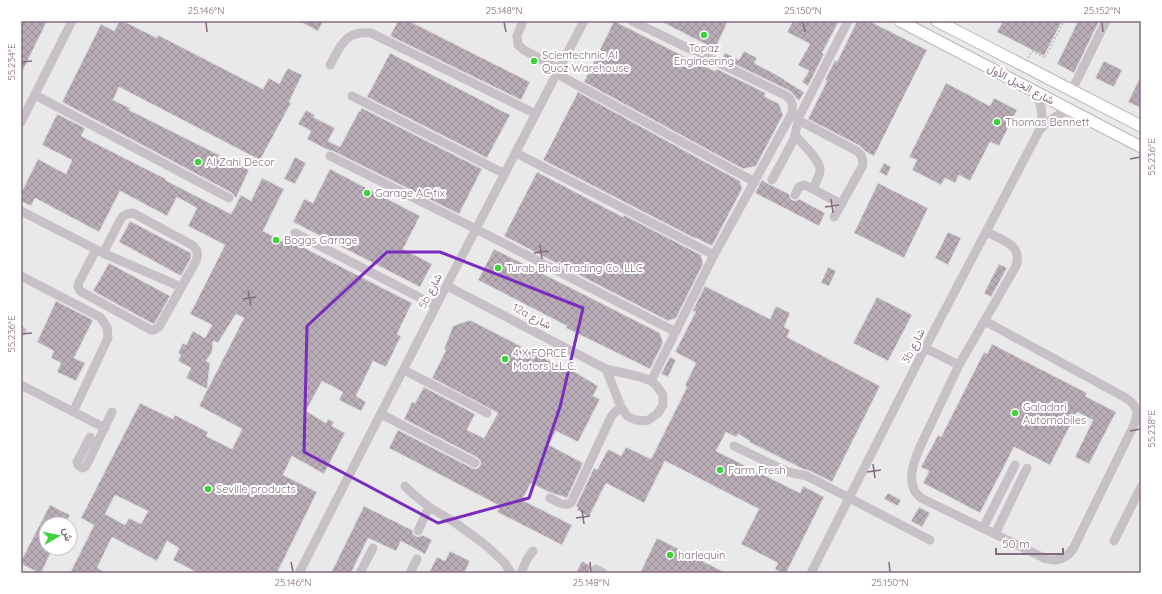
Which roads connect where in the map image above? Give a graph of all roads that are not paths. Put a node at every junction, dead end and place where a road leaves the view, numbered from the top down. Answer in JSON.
{"nodes":[{"id":1,"x":72,"y":21,"type":"edge"},
{"id":2,"x":524,"y":21,"type":"edge"},
{"id":3,"x":584,"y":21,"type":"edge"},
{"id":4,"x":632,"y":21,"type":"edge"},
{"id":5,"x":848,"y":21,"type":"edge"},
{"id":6,"x":900,"y":21,"type":"edge"},
{"id":7,"x":937,"y":21,"type":"edge"},
{"id":8,"x":1106,"y":21,"type":"edge"},
{"id":9,"x":330,"y":65,"type":"dead end"},
{"id":10,"x":558,"y":71,"type":"junction"},
{"id":11,"x":1072,"y":90,"type":"junction"},
{"id":12,"x":1034,"y":91,"type":"junction"},
{"id":13,"x":35,"y":95,"type":"junction"},
{"id":14,"x":352,"y":96,"type":"dead end"},
{"id":15,"x":1070,"y":110,"type":"junction"},
{"id":16,"x":536,"y":114,"type":"junction"},
{"id":17,"x":798,"y":120,"type":"junction"},
{"id":18,"x":21,"y":122,"type":"edge"},
{"id":19,"x":1141,"y":126,"type":"edge"},
{"id":20,"x":1039,"y":131,"type":"junction"},
{"id":21,"x":795,"y":135,"type":"junction"},
{"id":22,"x":1141,"y":146,"type":"edge"},
{"id":23,"x":516,"y":153,"type":"junction"},
{"id":24,"x":330,"y":156,"type":"dead end"},
{"id":25,"x":505,"y":174,"type":"junction"},
{"id":26,"x":772,"y":180,"type":"dead end"},
{"id":27,"x":755,"y":182,"type":"junction"},
{"id":28,"x":813,"y":189,"type":"junction"},
{"id":29,"x":795,"y":195,"type":"dead end"},
{"id":30,"x":229,"y":198,"type":"dead end"},
{"id":31,"x":841,"y":204,"type":"junction"},
{"id":32,"x":21,"y":211,"type":"edge"},
{"id":33,"x":834,"y":217,"type":"dead end"},
{"id":34,"x":476,"y":229,"type":"junction"},
{"id":35,"x":987,"y":232,"type":"junction"},
{"id":36,"x":295,"y":233,"type":"dead end"},
{"id":37,"x":100,"y":251,"type":"junction"},
{"id":38,"x":714,"y":255,"type":"junction"},
{"id":39,"x":21,"y":276,"type":"edge"},
{"id":40,"x":447,"y":286,"type":"junction"},
{"id":41,"x":181,"y":287,"type":"junction"},
{"id":42,"x":436,"y":306,"type":"junction"},
{"id":43,"x":985,"y":321,"type":"junction"},
{"id":44,"x":676,"y":332,"type":"junction"},
{"id":45,"x":926,"y":348,"type":"junction"},
{"id":46,"x":959,"y":365,"type":"junction"},
{"id":47,"x":606,"y":369,"type":"junction"},
{"id":48,"x":404,"y":370,"type":"junction"},
{"id":49,"x":651,"y":381,"type":"junction"},
{"id":50,"x":21,"y":385,"type":"edge"},
{"id":51,"x":621,"y":407,"type":"junction"},
{"id":52,"x":73,"y":412,"type":"junction"},
{"id":53,"x":112,"y":412,"type":"dead end"},
{"id":54,"x":381,"y":414,"type":"junction"},
{"id":55,"x":487,"y":414,"type":"dead end"},
{"id":56,"x":105,"y":428,"type":"junction"},
{"id":57,"x":1137,"y":431,"type":"edge"},
{"id":58,"x":90,"y":437,"type":"dead end"},
{"id":59,"x":734,"y":446,"type":"dead end"},
{"id":60,"x":475,"y":463,"type":"dead end"},
{"id":61,"x":1015,"y":465,"type":"dead end"},
{"id":62,"x":1027,"y":468,"type":"dead end"},
{"id":63,"x":405,"y":486,"type":"dead end"},
{"id":64,"x":1141,"y":487,"type":"edge"},
{"id":65,"x":550,"y":498,"type":"dead end"},
{"id":66,"x":850,"y":498,"type":"junction"},
{"id":67,"x":429,"y":507,"type":"junction"},
{"id":68,"x":983,"y":528,"type":"junction"},
{"id":69,"x":418,"y":531,"type":"dead end"},
{"id":70,"x":995,"y":534,"type":"junction"},
{"id":71,"x":930,"y":540,"type":"dead end"},
{"id":72,"x":1114,"y":541,"type":"dead end"},
{"id":73,"x":373,"y":548,"type":"dead end"},
{"id":74,"x":533,"y":551,"type":"dead end"},
{"id":75,"x":417,"y":559,"type":"dead end"},
{"id":76,"x":299,"y":573,"type":"edge"},
{"id":77,"x":360,"y":573,"type":"edge"},
{"id":78,"x":410,"y":573,"type":"edge"},
{"id":79,"x":512,"y":573,"type":"edge"},
{"id":80,"x":521,"y":573,"type":"edge"},
{"id":81,"x":811,"y":573,"type":"edge"}],
"edges":[{"from":1,"to":13,"type":"street"},
{"from":2,"to":10,"type":"street"},
{"from":3,"to":10,"type":"street","name":"5b شارع"},
{"from":4,"to":27,"type":"street"},
{"from":5,"to":17,"type":"street"},
{"from":6,"to":12,"type":"main road","name":"شارع الخيل الأول"},
{"from":7,"to":11,"type":"main road","name":"شارع الخيل الأول"},
{"from":8,"to":11,"type":"street"},
{"from":9,"to":16,"type":"street"},
{"from":10,"to":16,"type":"street","name":"5b شارع"},
{"from":10,"to":27,"type":"street"},
{"from":11,"to":19,"type":"main road","name":"شارع الخيل الأول"},
{"from":12,"to":15,"type":"main road","name":"شارع الخيل الأول"},
{"from":12,"to":20,"type":"street","name":"3b شارع"},
{"from":13,"to":18,"type":"street"},
{"from":13,"to":30,"type":"street"},
{"from":14,"to":25,"type":"street"},
{"from":15,"to":20,"type":"street","name":"3b شارع"},
{"from":15,"to":22,"type":"main road","name":"شارع الخيل الأول"},
{"from":16,"to":23,"type":"street","name":"5b شارع"},
{"from":17,"to":21,"type":"street"},
{"from":17,"to":31,"type":"street"},
{"from":20,"to":35,"type":"street","name":"3b شارع"},
{"from":21,"to":26,"type":"street"},
{"from":21,"to":28,"type":"street"},
{"from":23,"to":25,"type":"street","name":"5b شارع"},
{"from":23,"to":38,"type":"street"},
{"from":24,"to":34,"type":"street"},
{"from":25,"to":34,"type":"street","name":"5b شارع"},
{"from":27,"to":38,"type":"street"},
{"from":28,"to":29,"type":"street"},
{"from":28,"to":31,"type":"street"},
{"from":31,"to":33,"type":"street"},
{"from":32,"to":37,"type":"street"},
{"from":34,"to":40,"type":"street","name":"5b شارع"},
{"from":34,"to":44,"type":"street"},
{"from":35,"to":43,"type":"street"},
{"from":35,"to":45,"type":"street","name":"3b شارع"},
{"from":36,"to":42,"type":"street"},
{"from":37,"to":41,"type":"street"},
{"from":37,"to":41,"type":"street"},
{"from":37,"to":41,"type":"street"},
{"from":38,"to":44,"type":"street"},
{"from":39,"to":52,"type":"street"},
{"from":40,"to":42,"type":"street","name":"5b شارع"},
{"from":40,"to":47,"type":"street","name":"12a شارع"},
{"from":42,"to":48,"type":"street","name":"5b شارع"},
{"from":43,"to":46,"type":"street"},
{"from":43,"to":57,"type":"street"},
{"from":44,"to":49,"type":"street"},
{"from":45,"to":46,"type":"street"},
{"from":45,"to":66,"type":"street","name":"3b شارع"},
{"from":46,"to":68,"type":"street"},
{"from":47,"to":49,"type":"street","name":"12a شارع"},
{"from":47,"to":51,"type":"street"},
{"from":48,"to":54,"type":"street","name":"5b شارع"},
{"from":48,"to":55,"type":"street"},
{"from":49,"to":51,"type":"street"},
{"from":50,"to":52,"type":"street"},
{"from":51,"to":65,"type":"street"},
{"from":52,"to":56,"type":"street"},
{"from":53,"to":56,"type":"street"},
{"from":54,"to":60,"type":"street"},
{"from":54,"to":76,"type":"street","name":"5b شارع"},
{"from":56,"to":58,"type":"street"},
{"from":57,"to":70,"type":"street"},
{"from":59,"to":66,"type":"street"},
{"from":61,"to":68,"type":"street"},
{"from":62,"to":70,"type":"street"},
{"from":63,"to":67,"type":"street"},
{"from":64,"to":72,"type":"street"},
{"from":66,"to":71,"type":"street"},
{"from":66,"to":81,"type":"street","name":"3b شارع"},
{"from":67,"to":69,"type":"street"},
{"from":67,"to":79,"type":"street"},
{"from":68,"to":70,"type":"street"},
{"from":73,"to":77,"type":"street"},
{"from":74,"to":80,"type":"street"},
{"from":75,"to":78,"type":"street"}]}
